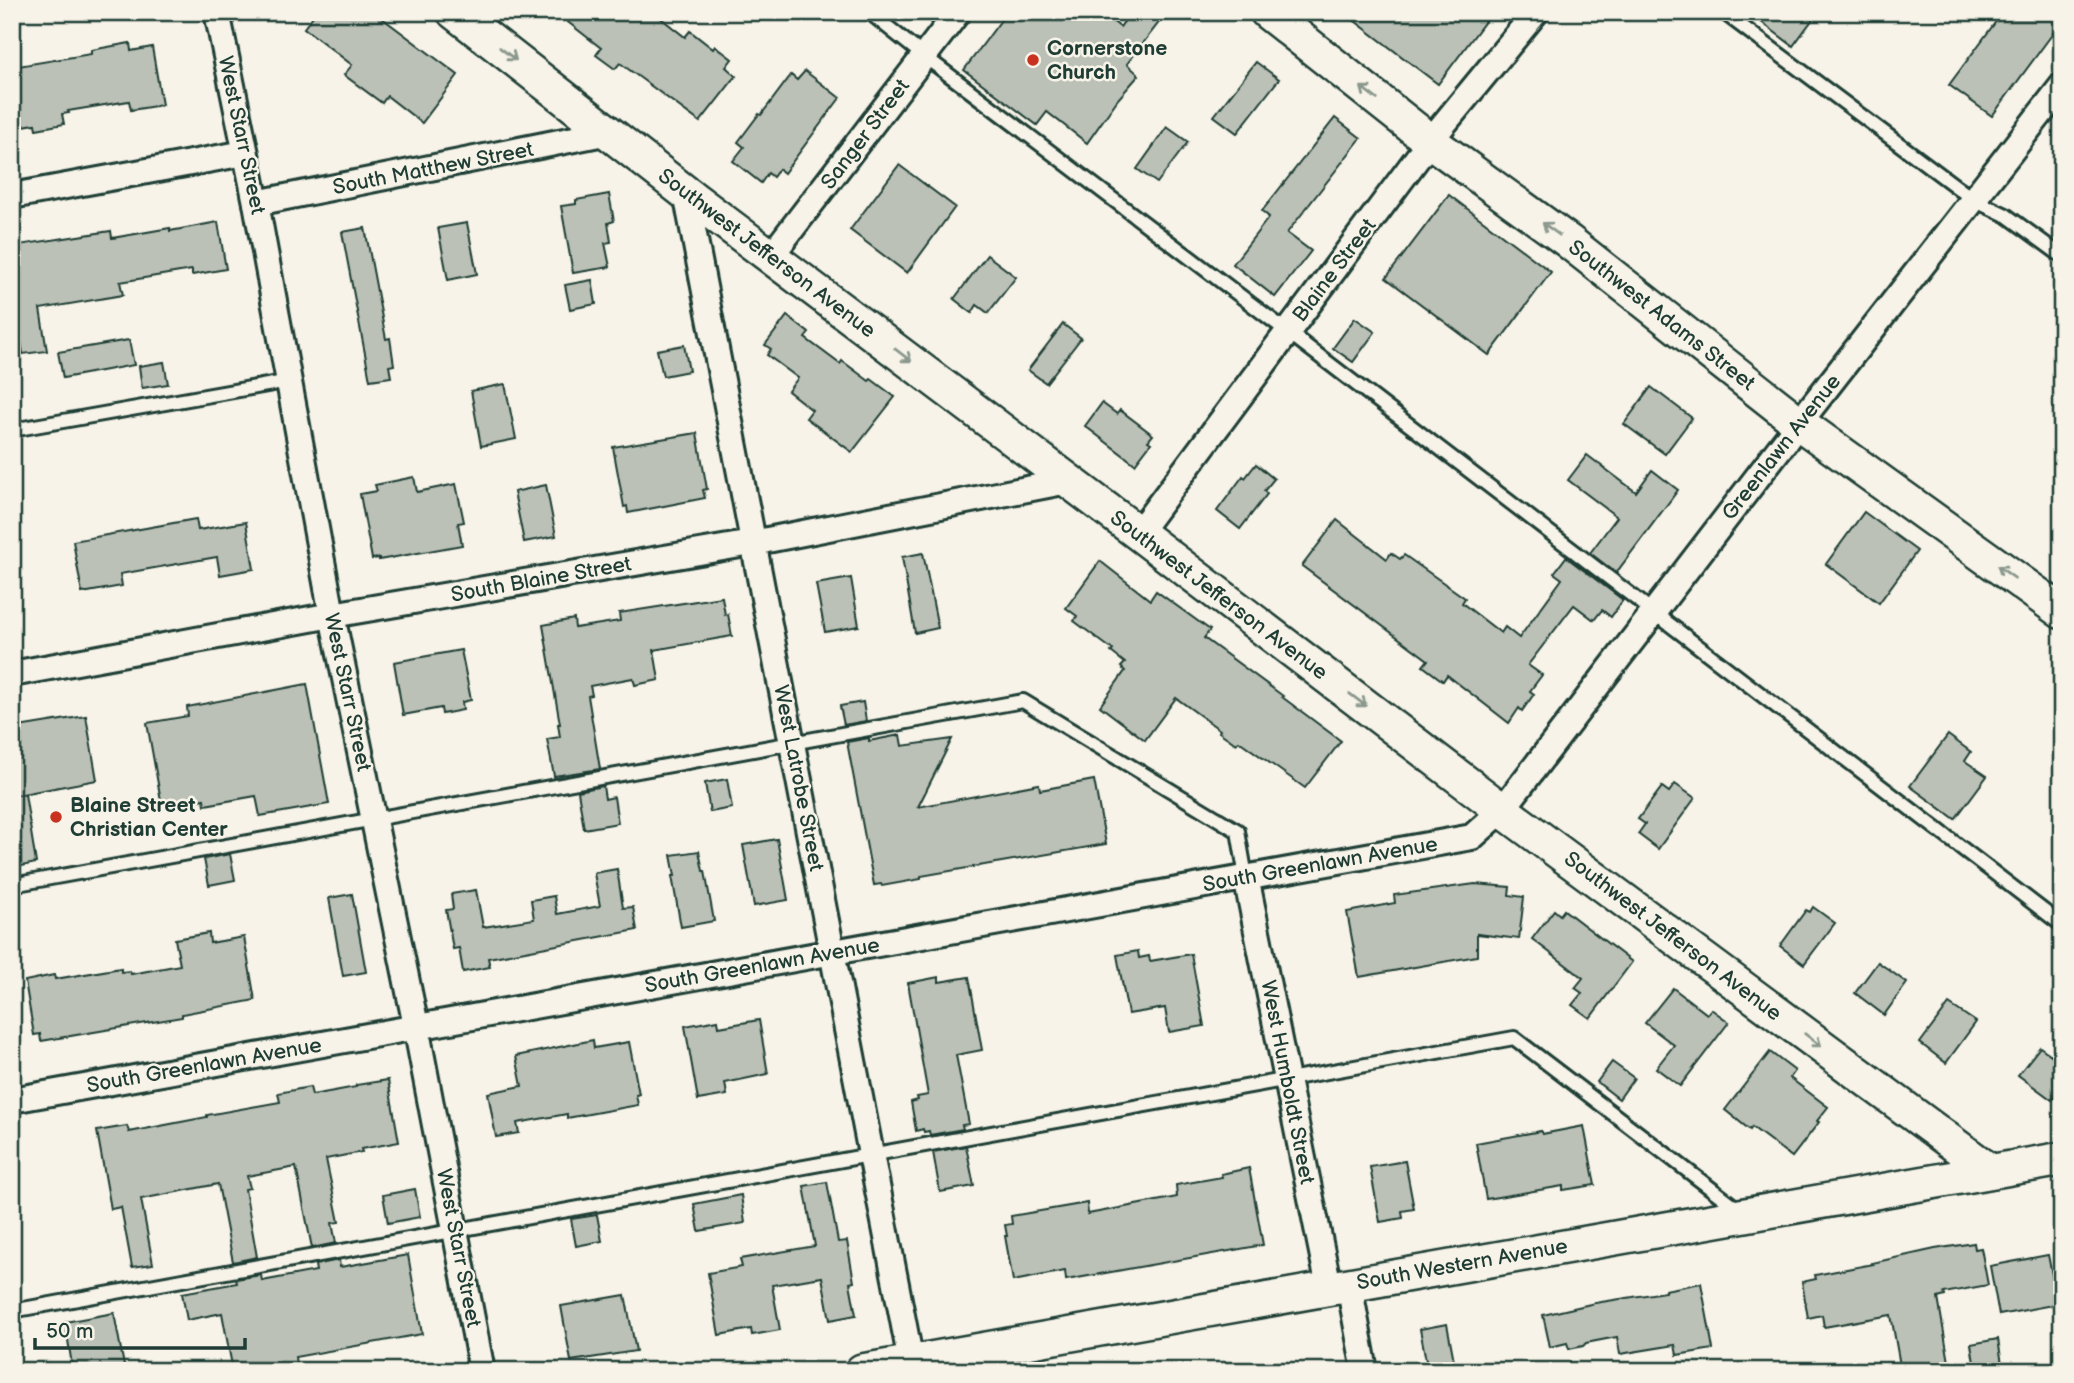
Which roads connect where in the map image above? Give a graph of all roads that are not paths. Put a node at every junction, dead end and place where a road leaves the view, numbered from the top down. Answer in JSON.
{"nodes":[{"id":1,"x":217,"y":12,"type":"edge"},
{"id":2,"x":454,"y":12,"type":"edge"},
{"id":3,"x":869,"y":12,"type":"edge"},
{"id":4,"x":958,"y":12,"type":"edge"},
{"id":5,"x":1266,"y":12,"type":"edge"},
{"id":6,"x":1535,"y":12,"type":"edge"},
{"id":7,"x":1723,"y":12,"type":"edge"},
{"id":8,"x":924,"y":56,"type":"junction"},
{"id":9,"x":2062,"y":86,"type":"edge"},
{"id":10,"x":609,"y":132,"type":"junction"},
{"id":11,"x":1430,"y":141,"type":"junction"},
{"id":12,"x":245,"y":153,"type":"junction"},
{"id":13,"x":686,"y":193,"type":"junction"},
{"id":14,"x":12,"y":196,"type":"edge"},
{"id":15,"x":1974,"y":200,"type":"junction"},
{"id":16,"x":256,"y":203,"type":"junction"},
{"id":17,"x":771,"y":256,"type":"junction"},
{"id":18,"x":2062,"y":256,"type":"edge"},
{"id":19,"x":1288,"y":332,"type":"junction"},
{"id":20,"x":290,"y":381,"type":"junction"},
{"id":21,"x":1799,"y":423,"type":"junction"},
{"id":22,"x":12,"y":430,"type":"edge"},
{"id":23,"x":1068,"y":481,"type":"junction"},
{"id":24,"x":1138,"y":533,"type":"junction"},
{"id":25,"x":752,"y":543,"type":"junction"},
{"id":26,"x":2062,"y":612,"type":"edge"},
{"id":27,"x":1654,"y":613,"type":"junction"},
{"id":28,"x":332,"y":615,"type":"junction"},
{"id":29,"x":12,"y":674,"type":"edge"},
{"id":30,"x":792,"y":743,"type":"junction"},
{"id":31,"x":1502,"y":810,"type":"junction"},
{"id":32,"x":374,"y":819,"type":"junction"},
{"id":33,"x":1247,"y":877,"type":"junction"},
{"id":34,"x":12,"y":885,"type":"edge"},
{"id":35,"x":2062,"y":925,"type":"edge"},
{"id":36,"x":833,"y":953,"type":"junction"},
{"id":37,"x":416,"y":1026,"type":"junction"},
{"id":38,"x":1287,"y":1080,"type":"junction"},
{"id":39,"x":12,"y":1100,"type":"edge"},
{"id":40,"x":872,"y":1155,"type":"junction"},
{"id":41,"x":2062,"y":1159,"type":"edge"},
{"id":42,"x":1990,"y":1171,"type":"junction"},
{"id":43,"x":1745,"y":1214,"type":"junction"},
{"id":44,"x":456,"y":1230,"type":"junction"},
{"id":45,"x":1339,"y":1286,"type":"junction"},
{"id":46,"x":12,"y":1311,"type":"edge"},
{"id":47,"x":911,"y":1362,"type":"junction"},
{"id":48,"x":482,"y":1371,"type":"edge"},
{"id":49,"x":862,"y":1371,"type":"edge"},
{"id":50,"x":1366,"y":1371,"type":"edge"}],
"edges":[{"from":1,"to":12,"type":"street","name":"West Starr Street"},
{"from":2,"to":10,"type":"main road","name":"Southwest Jefferson Avenue","one_way":true},
{"from":3,"to":8,"type":"lane"},
{"from":4,"to":8,"type":"street","name":"Sanger Street"},
{"from":11,"to":5,"type":"main road","name":"Southwest Adams Street","one_way":true},
{"from":6,"to":11,"type":"street","name":"Blaine Street"},
{"from":7,"to":15,"type":"lane"},
{"from":8,"to":17,"type":"street","name":"Sanger Street"},
{"from":8,"to":19,"type":"lane"},
{"from":9,"to":15,"type":"street","name":"Greenlawn Avenue"},
{"from":10,"to":13,"type":"main road","name":"Southwest Jefferson Avenue"},
{"from":10,"to":16,"type":"street","name":"South Matthew Street"},
{"from":11,"to":19,"type":"street","name":"Blaine Street"},
{"from":21,"to":11,"type":"main road","name":"Southwest Adams Street","one_way":true},
{"from":12,"to":14,"type":"street"},
{"from":12,"to":16,"type":"street","name":"West Starr Street"},
{"from":13,"to":17,"type":"main road","name":"Southwest Jefferson Avenue"},
{"from":13,"to":25,"type":"street","name":"West Latrobe Street"},
{"from":15,"to":18,"type":"lane"},
{"from":15,"to":21,"type":"street","name":"Greenlawn Avenue"},
{"from":16,"to":20,"type":"street","name":"West Starr Street"},
{"from":17,"to":23,"type":"main road","name":"Southwest Jefferson Avenue","one_way":true},
{"from":19,"to":24,"type":"street","name":"Blaine Street"},
{"from":19,"to":27,"type":"lane"},
{"from":20,"to":22,"type":"lane"},
{"from":20,"to":28,"type":"street","name":"West Starr Street"},
{"from":26,"to":21,"type":"main road","name":"Southwest Adams Street","one_way":true},
{"from":21,"to":27,"type":"street","name":"Greenlawn Avenue"},
{"from":23,"to":24,"type":"main road","name":"Southwest Jefferson Avenue"},
{"from":23,"to":25,"type":"street","name":"South Blaine Street"},
{"from":24,"to":31,"type":"main road","name":"Southwest Jefferson Avenue","one_way":true},
{"from":25,"to":28,"type":"street","name":"South Blaine Street"},
{"from":25,"to":30,"type":"street","name":"West Latrobe Street"},
{"from":27,"to":31,"type":"street","name":"Greenlawn Avenue"},
{"from":27,"to":35,"type":"lane"},
{"from":28,"to":29,"type":"street","name":"South Blaine Street"},
{"from":28,"to":32,"type":"street","name":"West Starr Street"},
{"from":30,"to":32,"type":"lane"},
{"from":30,"to":33,"type":"lane"},
{"from":30,"to":36,"type":"street","name":"West Latrobe Street"},
{"from":31,"to":33,"type":"street","name":"South Greenlawn Avenue"},
{"from":31,"to":42,"type":"main road","name":"Southwest Jefferson Avenue","one_way":true},
{"from":32,"to":34,"type":"lane"},
{"from":32,"to":37,"type":"street","name":"West Starr Street"},
{"from":33,"to":36,"type":"street","name":"South Greenlawn Avenue"},
{"from":33,"to":38,"type":"street","name":"West Humboldt Street"},
{"from":36,"to":37,"type":"street","name":"South Greenlawn Avenue"},
{"from":36,"to":40,"type":"street","name":"West Latrobe Street"},
{"from":37,"to":39,"type":"street","name":"South Greenlawn Avenue"},
{"from":37,"to":44,"type":"street","name":"West Starr Street"},
{"from":38,"to":40,"type":"lane"},
{"from":38,"to":43,"type":"lane"},
{"from":38,"to":45,"type":"street","name":"West Humboldt Street"},
{"from":40,"to":44,"type":"lane"},
{"from":40,"to":47,"type":"street","name":"West Latrobe Street"},
{"from":41,"to":42,"type":"main road","name":"South Western Avenue"},
{"from":42,"to":43,"type":"main road","name":"South Western Avenue"},
{"from":43,"to":45,"type":"main road","name":"South Western Avenue"},
{"from":44,"to":46,"type":"lane"},
{"from":44,"to":48,"type":"street","name":"West Starr Street"},
{"from":45,"to":47,"type":"main road","name":"South Western Avenue"},
{"from":45,"to":50,"type":"street","name":"West Humboldt Street"},
{"from":47,"to":49,"type":"main road","name":"South Western Avenue"}]}
